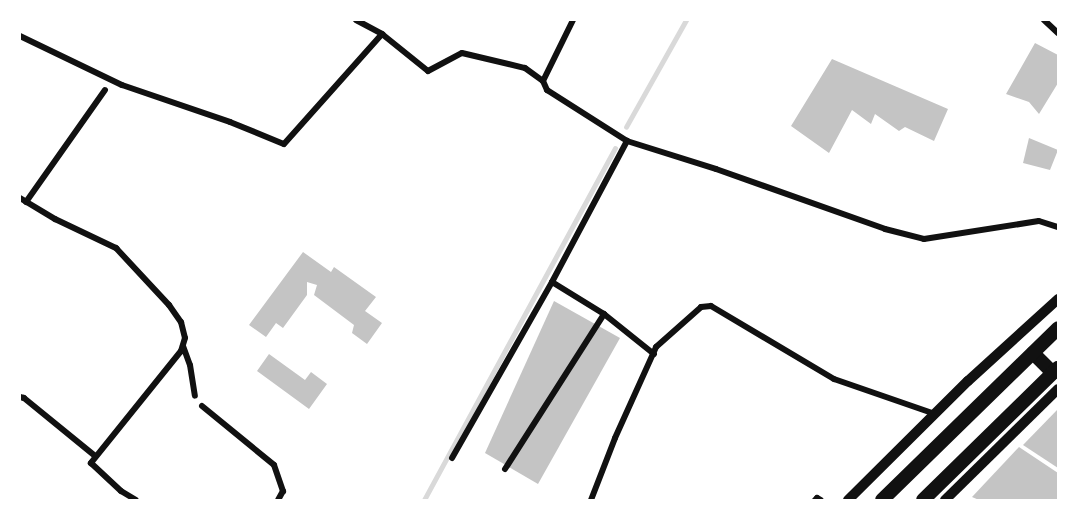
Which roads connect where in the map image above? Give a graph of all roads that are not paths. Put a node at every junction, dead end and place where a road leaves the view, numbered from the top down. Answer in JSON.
{"nodes":[{"id":1,"x":356,"y":20,"type":"edge"},
{"id":2,"x":573,"y":20,"type":"edge"},
{"id":3,"x":1044,"y":20,"type":"edge"},
{"id":4,"x":1059,"y":33,"type":"edge"},
{"id":5,"x":382,"y":34,"type":"junction"},
{"id":6,"x":20,"y":36,"type":"edge"},
{"id":7,"x":543,"y":81,"type":"junction"},
{"id":8,"x":105,"y":90,"type":"dead end"},
{"id":9,"x":627,"y":141,"type":"junction"},
{"id":10,"x":20,"y":198,"type":"edge"},
{"id":11,"x":26,"y":202,"type":"junction"},
{"id":12,"x":1059,"y":227,"type":"edge"},
{"id":13,"x":552,"y":282,"type":"junction"},
{"id":14,"x":1059,"y":299,"type":"edge"},
{"id":15,"x":604,"y":314,"type":"junction"},
{"id":16,"x":1059,"y":328,"type":"edge"},
{"id":17,"x":183,"y":345,"type":"junction"},
{"id":18,"x":1033,"y":353,"type":"junction"},
{"id":19,"x":654,"y":354,"type":"junction"},
{"id":20,"x":1056,"y":371,"type":"edge"},
{"id":21,"x":1059,"y":389,"type":"edge"},
{"id":22,"x":195,"y":396,"type":"dead end"},
{"id":23,"x":20,"y":397,"type":"edge"},
{"id":24,"x":202,"y":406,"type":"dead end"},
{"id":25,"x":935,"y":414,"type":"junction"},
{"id":26,"x":95,"y":456,"type":"junction"},
{"id":27,"x":452,"y":458,"type":"dead end"},
{"id":28,"x":506,"y":469,"type":"dead end"},
{"id":29,"x":136,"y":501,"type":"edge"},
{"id":30,"x":278,"y":501,"type":"edge"},
{"id":31,"x":591,"y":501,"type":"edge"},
{"id":32,"x":814,"y":501,"type":"edge"},
{"id":33,"x":821,"y":501,"type":"edge"},
{"id":34,"x":848,"y":501,"type":"edge"},
{"id":35,"x":882,"y":501,"type":"edge"},
{"id":36,"x":922,"y":501,"type":"edge"},
{"id":37,"x":945,"y":501,"type":"edge"}],
"edges":[{"from":1,"to":5,"type":"street"},
{"from":2,"to":7,"type":"street"},
{"from":3,"to":4,"type":"street"},
{"from":5,"to":6,"type":"street"},
{"from":5,"to":7,"type":"street"},
{"from":7,"to":9,"type":"street"},
{"from":8,"to":11,"type":"street"},
{"from":9,"to":12,"type":"street"},
{"from":9,"to":13,"type":"street"},
{"from":10,"to":11,"type":"street"},
{"from":11,"to":17,"type":"street"},
{"from":13,"to":15,"type":"street"},
{"from":13,"to":27,"type":"street"},
{"from":14,"to":25,"type":"street"},
{"from":15,"to":19,"type":"street"},
{"from":15,"to":28,"type":"street"},
{"from":16,"to":18,"type":"highway"},
{"from":17,"to":22,"type":"street"},
{"from":17,"to":26,"type":"street"},
{"from":18,"to":20,"type":"highway"},
{"from":18,"to":35,"type":"highway"},
{"from":19,"to":25,"type":"street"},
{"from":19,"to":31,"type":"street"},
{"from":20,"to":36,"type":"highway"},
{"from":21,"to":37,"type":"street"},
{"from":23,"to":26,"type":"street"},
{"from":24,"to":30,"type":"street"},
{"from":25,"to":34,"type":"street"},
{"from":26,"to":29,"type":"street"},
{"from":32,"to":33,"type":"street"}]}
